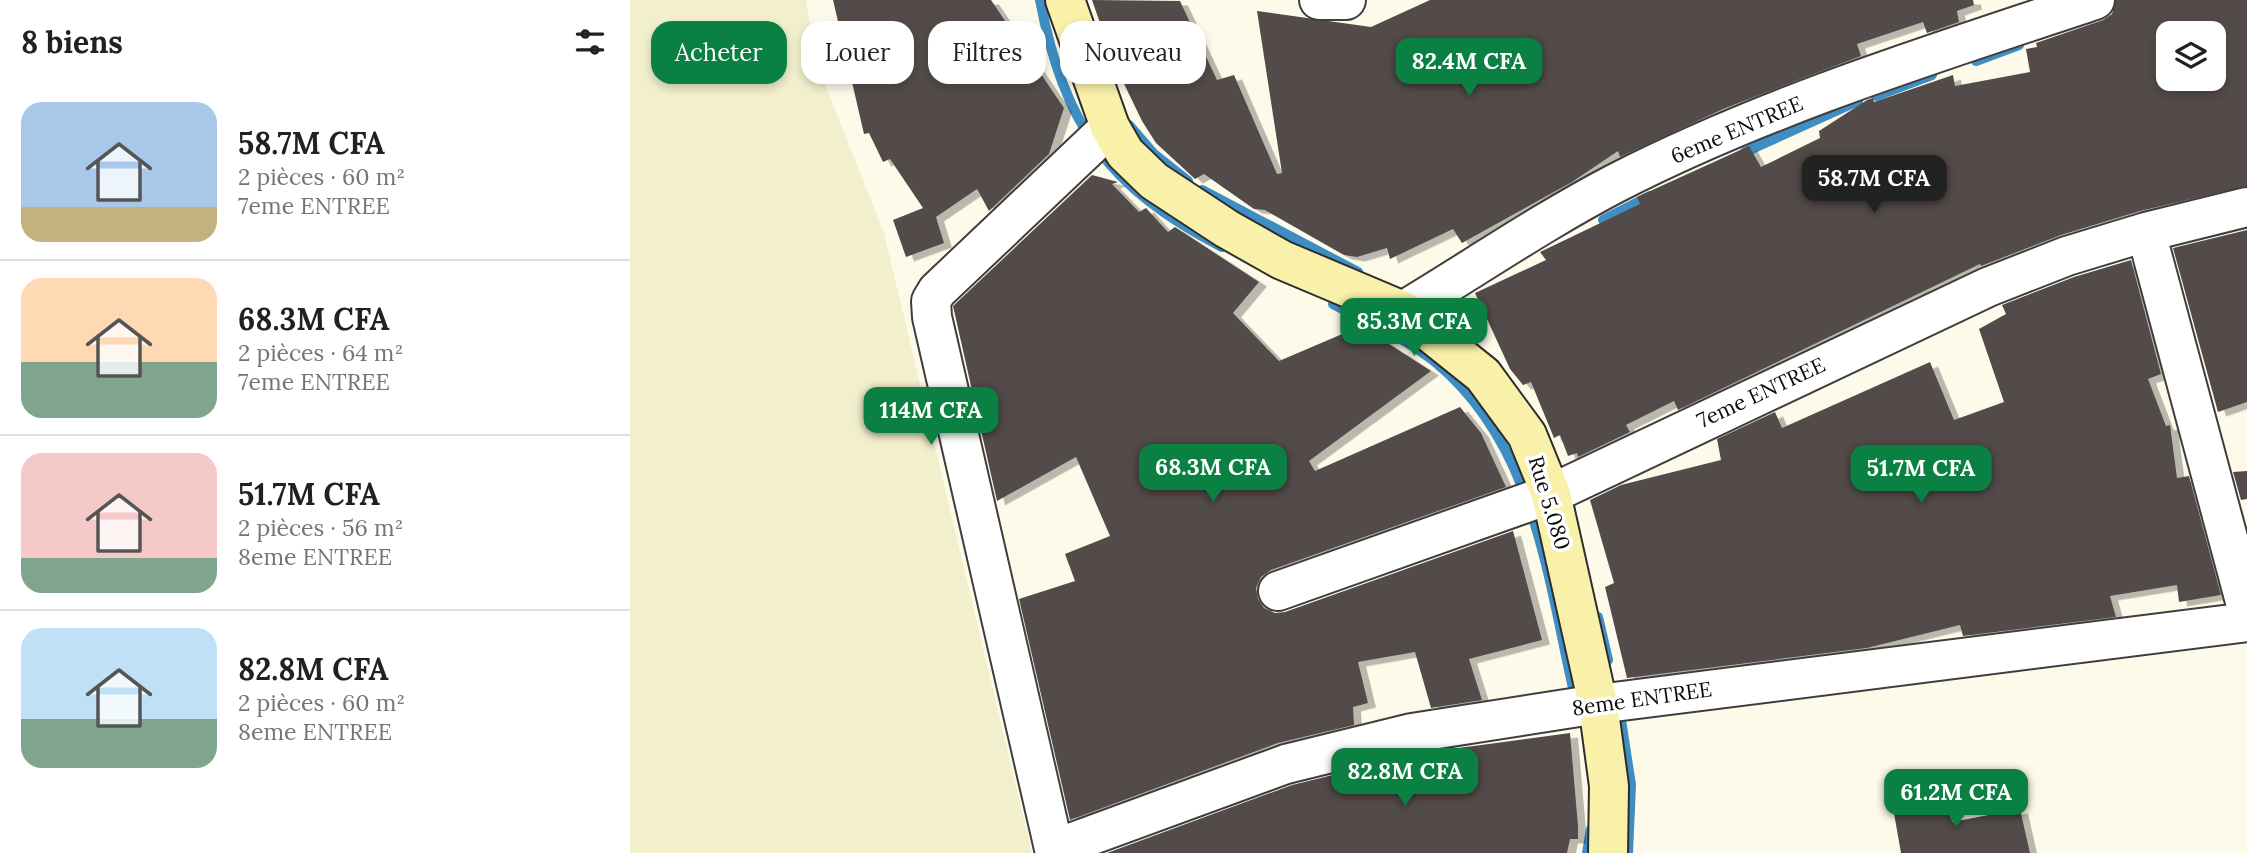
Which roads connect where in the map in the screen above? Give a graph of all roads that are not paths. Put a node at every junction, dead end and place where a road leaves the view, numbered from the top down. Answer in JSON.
{"nodes":[{"id":1,"x":1065,"y":0,"type":"edge"},
{"id":2,"x":1319,"y":0,"type":"edge"},
{"id":3,"x":1346,"y":0,"type":"edge"},
{"id":4,"x":2095,"y":0,"type":"edge"},
{"id":5,"x":1110,"y":127,"type":"junction"},
{"id":6,"x":2247,"y":207,"type":"edge"},
{"id":7,"x":2146,"y":232,"type":"junction"},
{"id":8,"x":1403,"y":311,"type":"junction"},
{"id":9,"x":1551,"y":494,"type":"junction"},
{"id":10,"x":1278,"y":591,"type":"dead end"},
{"id":11,"x":2247,"y":609,"type":"edge"},
{"id":12,"x":2247,"y":622,"type":"edge"},
{"id":13,"x":1598,"y":704,"type":"junction"},
{"id":14,"x":1055,"y":851,"type":"edge"},
{"id":15,"x":1608,"y":853,"type":"edge"}],
"edges":[{"from":1,"to":5,"type":"main road","name":"Rue 5.080"},
{"from":2,"to":3,"type":"street"},
{"from":4,"to":8,"type":"street","name":"6eme ENTREE"},
{"from":5,"to":8,"type":"main road","name":"Rue 5.080"},
{"from":5,"to":14,"type":"street"},
{"from":6,"to":7,"type":"street","name":"7eme ENTREE"},
{"from":7,"to":9,"type":"street","name":"7eme ENTREE"},
{"from":7,"to":11,"type":"street"},
{"from":8,"to":9,"type":"main road","name":"Rue 5.080"},
{"from":9,"to":10,"type":"street","name":"7eme ENTREE"},
{"from":9,"to":13,"type":"main road","name":"Rue 5.080"},
{"from":12,"to":13,"type":"street","name":"8eme ENTREE"},
{"from":13,"to":14,"type":"street","name":"8eme ENTREE"},
{"from":13,"to":15,"type":"main road","name":"Rue 5.080"}]}
